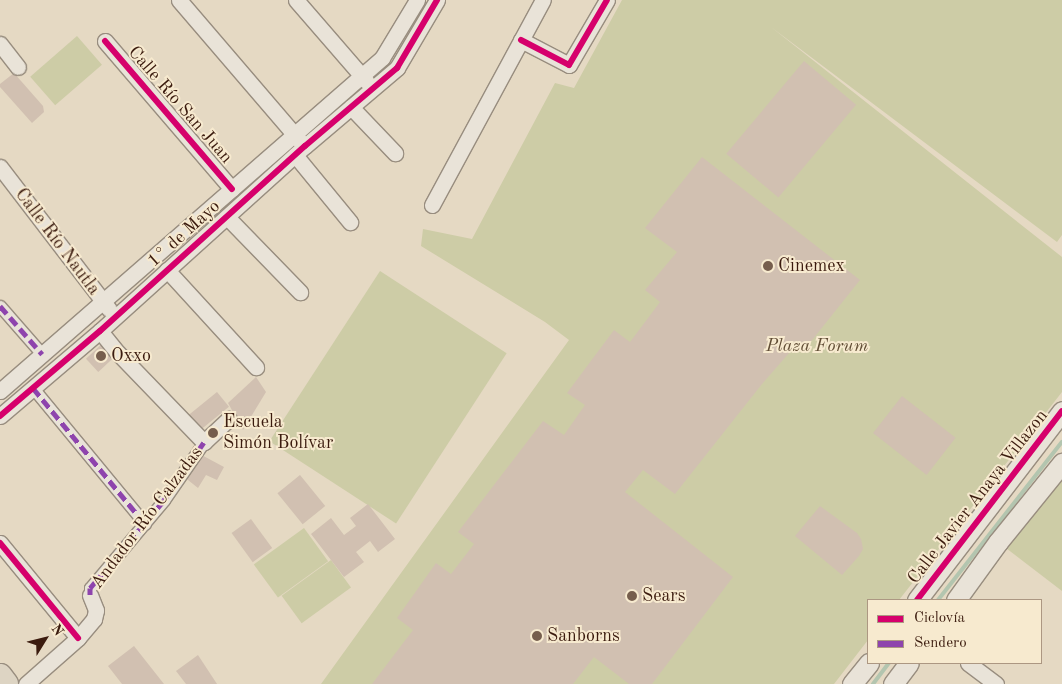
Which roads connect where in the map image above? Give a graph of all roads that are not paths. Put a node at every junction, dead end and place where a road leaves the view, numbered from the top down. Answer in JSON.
{"nodes":[{"id":1,"x":179,"y":0,"type":"edge"},
{"id":2,"x":296,"y":0,"type":"edge"},
{"id":3,"x":436,"y":0,"type":"edge"},
{"id":4,"x":543,"y":0,"type":"edge"},
{"id":5,"x":607,"y":0,"type":"edge"},
{"id":6,"x":413,"y":2,"type":"edge"},
{"id":7,"x":521,"y":40,"type":"junction"},
{"id":8,"x":105,"y":41,"type":"dead end"},
{"id":9,"x":0,"y":44,"type":"edge"},
{"id":10,"x":18,"y":67,"type":"dead end"},
{"id":11,"x":361,"y":75,"type":"junction"},
{"id":12,"x":373,"y":88,"type":"junction"},
{"id":13,"x":350,"y":107,"type":"junction"},
{"id":14,"x":294,"y":134,"type":"junction"},
{"id":15,"x":300,"y":151,"type":"junction"},
{"id":16,"x":395,"y":153,"type":"dead end"},
{"id":17,"x":0,"y":167,"type":"edge"},
{"id":18,"x":232,"y":188,"type":"junction"},
{"id":19,"x":432,"y":205,"type":"dead end"},
{"id":20,"x":227,"y":217,"type":"junction"},
{"id":21,"x":350,"y":222,"type":"dead end"},
{"id":22,"x":167,"y":270,"type":"junction"},
{"id":23,"x":300,"y":292,"type":"dead end"},
{"id":24,"x":102,"y":301,"type":"junction"},
{"id":25,"x":0,"y":306,"type":"edge"},
{"id":26,"x":115,"y":316,"type":"junction"},
{"id":27,"x":100,"y":331,"type":"junction"},
{"id":28,"x":42,"y":354,"type":"junction"},
{"id":29,"x":256,"y":367,"type":"dead end"},
{"id":30,"x":33,"y":388,"type":"junction"},
{"id":31,"x":0,"y":391,"type":"edge"},
{"id":32,"x":1062,"y":412,"type":"edge"},
{"id":33,"x":0,"y":416,"type":"edge"},
{"id":34,"x":229,"y":419,"type":"dead end"},
{"id":35,"x":207,"y":440,"type":"junction"},
{"id":36,"x":1062,"y":463,"type":"edge"},
{"id":37,"x":145,"y":524,"type":"junction"},
{"id":38,"x":0,"y":543,"type":"edge"},
{"id":39,"x":90,"y":595,"type":"joint"},
{"id":40,"x":918,"y":599,"type":"edge"},
{"id":41,"x":957,"y":599,"type":"edge"},
{"id":42,"x":78,"y":638,"type":"junction"},
{"id":43,"x":868,"y":664,"type":"edge"},
{"id":44,"x":908,"y":664,"type":"edge"},
{"id":45,"x":969,"y":664,"type":"edge"},
{"id":46,"x":0,"y":676,"type":"edge"},
{"id":47,"x":6,"y":684,"type":"edge"},
{"id":48,"x":26,"y":684,"type":"edge"},
{"id":49,"x":852,"y":684,"type":"edge"},
{"id":50,"x":893,"y":684,"type":"edge"},
{"id":51,"x":996,"y":684,"type":"edge"}],
"edges":[{"from":1,"to":14,"type":"street"},
{"from":2,"to":11,"type":"street"},
{"from":3,"to":12,"type":"street","name":"1° de Mayo"},
{"from":4,"to":7,"type":"street"},
{"from":5,"to":7,"type":"street"},
{"from":6,"to":11,"type":"street","name":"1° de Mayo"},
{"from":7,"to":19,"type":"street"},
{"from":8,"to":18,"type":"street","name":"Calle Río San Juan"},
{"from":9,"to":10,"type":"street"},
{"from":11,"to":12,"type":"street"},
{"from":11,"to":14,"type":"street","name":"1° de Mayo"},
{"from":12,"to":13,"type":"street","name":"1° de Mayo"},
{"from":13,"to":15,"type":"street","name":"1° de Mayo"},
{"from":13,"to":16,"type":"street"},
{"from":14,"to":15,"type":"street"},
{"from":14,"to":18,"type":"street","name":"1° de Mayo"},
{"from":15,"to":20,"type":"street","name":"1° de Mayo"},
{"from":15,"to":21,"type":"street"},
{"from":17,"to":24,"type":"street","name":"Calle Río Nautla"},
{"from":18,"to":24,"type":"street","name":"1° de Mayo"},
{"from":20,"to":22,"type":"street","name":"1° de Mayo"},
{"from":20,"to":23,"type":"street"},
{"from":22,"to":26,"type":"street","name":"1° de Mayo"},
{"from":22,"to":29,"type":"street"},
{"from":24,"to":26,"type":"street","name":"Calle Río Nautla"},
{"from":24,"to":28,"type":"street","name":"1° de Mayo"},
{"from":25,"to":28,"type":"street"},
{"from":26,"to":27,"type":"street","name":"1° de Mayo"},
{"from":27,"to":30,"type":"street","name":"1° de Mayo"},
{"from":27,"to":35,"type":"street"},
{"from":28,"to":31,"type":"street","name":"1° de Mayo"},
{"from":30,"to":33,"type":"street","name":"1° de Mayo"},
{"from":30,"to":37,"type":"street"},
{"from":32,"to":40,"type":"street","name":"Calle Javier Anaya Villazon"},
{"from":34,"to":35,"type":"street"},
{"from":35,"to":37,"type":"street","name":"Andador Río Calzadas"},
{"from":36,"to":41,"type":"street"},
{"from":37,"to":39,"type":"street","name":"Andador Río Calzadas"},
{"from":38,"to":42,"type":"street"},
{"from":39,"to":42,"type":"street"},
{"from":42,"to":48,"type":"street"},
{"from":43,"to":49,"type":"street"},
{"from":44,"to":50,"type":"street"},
{"from":45,"to":51,"type":"street"},
{"from":46,"to":47,"type":"main road"}]}
